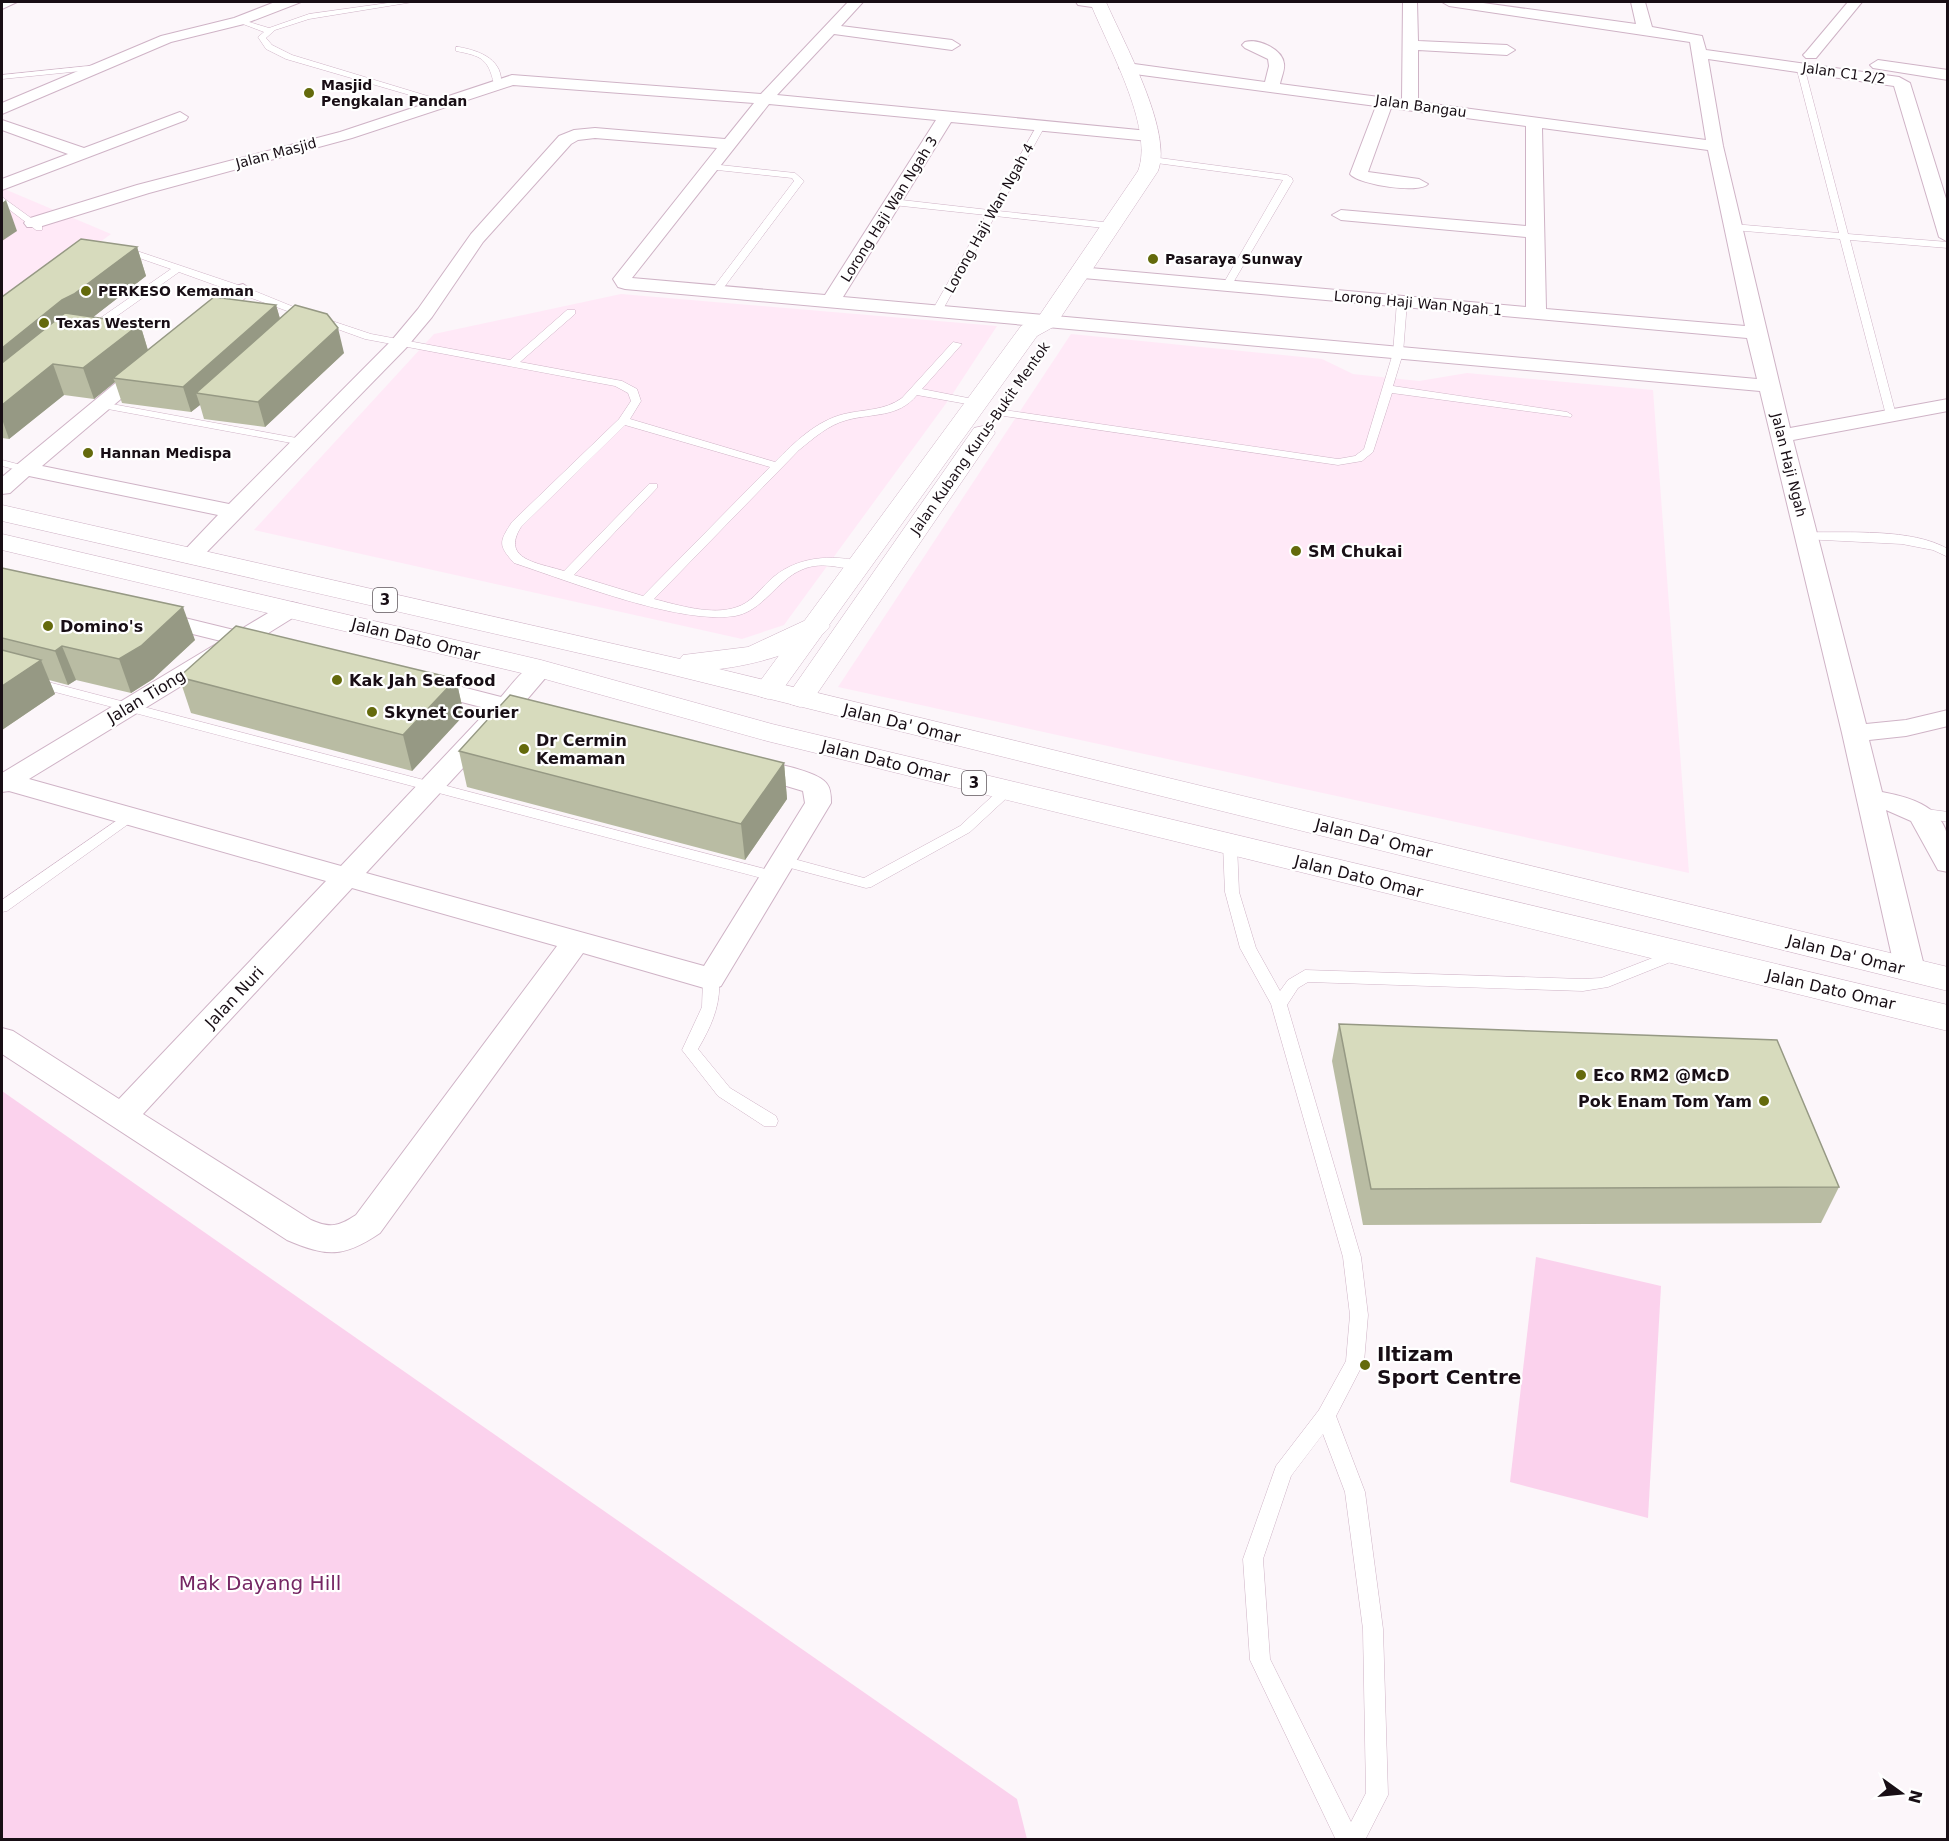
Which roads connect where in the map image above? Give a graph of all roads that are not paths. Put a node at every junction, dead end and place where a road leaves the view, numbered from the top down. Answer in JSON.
{"nodes":[{"id":1,"x":10,"y":2,"type":"edge"},
{"id":2,"x":294,"y":2,"type":"edge"},
{"id":3,"x":409,"y":2,"type":"edge"},
{"id":4,"x":856,"y":2,"type":"edge"},
{"id":5,"x":1093,"y":2,"type":"edge"},
{"id":6,"x":1410,"y":2,"type":"edge"},
{"id":7,"x":1449,"y":2,"type":"edge"},
{"id":8,"x":1638,"y":2,"type":"edge"},
{"id":9,"x":1855,"y":2,"type":"edge"},
{"id":10,"x":272,"y":3,"type":"edge"},
{"id":11,"x":2,"y":5,"type":"edge"},
{"id":12,"x":239,"y":21,"type":"junction"},
{"id":13,"x":828,"y":29,"type":"junction"},
{"id":14,"x":267,"y":30,"type":"junction"},
{"id":15,"x":1645,"y":30,"type":"junction"},
{"id":16,"x":952,"y":45,"type":"dead end"},
{"id":17,"x":1250,"y":45,"type":"dead end"},
{"id":18,"x":1409,"y":45,"type":"junction"},
{"id":19,"x":1698,"y":46,"type":"junction"},
{"id":20,"x":459,"y":49,"type":"dead end"},
{"id":21,"x":1507,"y":50,"type":"dead end"},
{"id":22,"x":1806,"y":61,"type":"junction"},
{"id":23,"x":98,"y":67,"type":"junction"},
{"id":24,"x":1127,"y":68,"type":"junction"},
{"id":25,"x":1947,"y":75,"type":"edge"},
{"id":26,"x":2,"y":77,"type":"edge"},
{"id":27,"x":498,"y":84,"type":"junction"},
{"id":28,"x":1271,"y":86,"type":"junction"},
{"id":29,"x":765,"y":99,"type":"junction"},
{"id":30,"x":1386,"y":101,"type":"junction"},
{"id":31,"x":441,"y":103,"type":"junction"},
{"id":32,"x":1410,"y":104,"type":"junction"},
{"id":33,"x":2,"y":109,"type":"edge"},
{"id":34,"x":947,"y":115,"type":"junction"},
{"id":35,"x":180,"y":117,"type":"dead end"},
{"id":36,"x":1534,"y":122,"type":"junction"},
{"id":37,"x":1042,"y":124,"type":"junction"},
{"id":38,"x":2,"y":125,"type":"edge"},
{"id":39,"x":1149,"y":136,"type":"junction"},
{"id":40,"x":729,"y":144,"type":"junction"},
{"id":41,"x":1714,"y":146,"type":"junction"},
{"id":42,"x":85,"y":154,"type":"junction"},
{"id":43,"x":1152,"y":160,"type":"junction"},
{"id":44,"x":711,"y":167,"type":"junction"},
{"id":45,"x":1419,"y":184,"type":"dead end"},
{"id":46,"x":2,"y":185,"type":"edge"},
{"id":47,"x":2,"y":201,"type":"edge"},
{"id":48,"x":893,"y":202,"type":"junction"},
{"id":49,"x":992,"y":213,"type":"junction"},
{"id":50,"x":1341,"y":215,"type":"dead end"},
{"id":51,"x":36,"y":225,"type":"joint"},
{"id":52,"x":1113,"y":226,"type":"junction"},
{"id":53,"x":1733,"y":227,"type":"junction"},
{"id":54,"x":1535,"y":232,"type":"junction"},
{"id":55,"x":1845,"y":236,"type":"junction"},
{"id":56,"x":1947,"y":237,"type":"edge"},
{"id":57,"x":1947,"y":245,"type":"edge"},
{"id":58,"x":114,"y":246,"type":"edge"},
{"id":59,"x":178,"y":268,"type":"junction"},
{"id":60,"x":1079,"y":273,"type":"junction"},
{"id":61,"x":1227,"y":286,"type":"junction"},
{"id":62,"x":243,"y":290,"type":"junction"},
{"id":63,"x":715,"y":292,"type":"junction"},
{"id":64,"x":830,"y":302,"type":"junction"},
{"id":65,"x":1402,"y":302,"type":"junction"},
{"id":66,"x":937,"y":311,"type":"junction"},
{"id":67,"x":572,"y":312,"type":"dead end"},
{"id":68,"x":1536,"y":313,"type":"junction"},
{"id":69,"x":103,"y":321,"type":"junction"},
{"id":70,"x":1047,"y":321,"type":"junction"},
{"id":71,"x":84,"y":330,"type":"edge"},
{"id":72,"x":1756,"y":333,"type":"junction"},
{"id":73,"x":184,"y":337,"type":"edge"},
{"id":74,"x":114,"y":338,"type":"edge"},
{"id":75,"x":399,"y":344,"type":"junction"},
{"id":76,"x":957,"y":344,"type":"dead end"},
{"id":77,"x":167,"y":350,"type":"edge"},
{"id":78,"x":1398,"y":352,"type":"junction"},
{"id":79,"x":511,"y":364,"type":"junction"},
{"id":80,"x":1768,"y":386,"type":"junction"},
{"id":81,"x":1389,"y":389,"type":"junction"},
{"id":82,"x":914,"y":391,"type":"junction"},
{"id":83,"x":101,"y":405,"type":"junction"},
{"id":84,"x":1947,"y":405,"type":"edge"},
{"id":85,"x":987,"y":408,"type":"junction"},
{"id":86,"x":1891,"y":415,"type":"junction"},
{"id":87,"x":1567,"y":416,"type":"dead end"},
{"id":88,"x":623,"y":421,"type":"junction"},
{"id":89,"x":1782,"y":436,"type":"junction"},
{"id":90,"x":302,"y":442,"type":"junction"},
{"id":91,"x":2,"y":463,"type":"edge"},
{"id":92,"x":778,"y":466,"type":"junction"},
{"id":93,"x":25,"y":468,"type":"junction"},
{"id":94,"x":653,"y":486,"type":"dead end"},
{"id":95,"x":2,"y":488,"type":"edge"},
{"id":96,"x":235,"y":512,"type":"junction"},
{"id":97,"x":2,"y":513,"type":"edge"},
{"id":98,"x":1807,"y":536,"type":"junction"},
{"id":99,"x":2,"y":542,"type":"edge"},
{"id":100,"x":1947,"y":554,"type":"edge"},
{"id":101,"x":190,"y":556,"type":"junction"},
{"id":102,"x":860,"y":565,"type":"junction"},
{"id":103,"x":567,"y":575,"type":"junction"},
{"id":104,"x":647,"y":599,"type":"junction"},
{"id":105,"x":291,"y":609,"type":"junction"},
{"id":106,"x":127,"y":611,"type":"edge"},
{"id":107,"x":816,"y":626,"type":"junction"},
{"id":108,"x":240,"y":639,"type":"junction"},
{"id":109,"x":287,"y":651,"type":"edge"},
{"id":110,"x":649,"y":660,"type":"junction"},
{"id":111,"x":542,"y":669,"type":"junction"},
{"id":112,"x":2,"y":674,"type":"edge"},
{"id":113,"x":403,"y":680,"type":"edge"},
{"id":114,"x":780,"y":699,"type":"junction"},
{"id":115,"x":131,"y":706,"type":"junction"},
{"id":116,"x":507,"y":706,"type":"junction"},
{"id":117,"x":1947,"y":718,"type":"edge"},
{"id":118,"x":564,"y":720,"type":"edge"},
{"id":119,"x":1855,"y":733,"type":"junction"},
{"id":120,"x":723,"y":760,"type":"edge"},
{"id":121,"x":3,"y":782,"type":"edge"},
{"id":122,"x":430,"y":788,"type":"junction"},
{"id":123,"x":1006,"y":791,"type":"junction"},
{"id":124,"x":1869,"y":798,"type":"junction"},
{"id":125,"x":1092,"y":812,"type":"junction"},
{"id":126,"x":1919,"y":813,"type":"junction"},
{"id":127,"x":129,"y":817,"type":"junction"},
{"id":128,"x":1947,"y":817,"type":"edge"},
{"id":129,"x":1230,"y":845,"type":"junction"},
{"id":130,"x":1947,"y":863,"type":"edge"},
{"id":131,"x":778,"y":868,"type":"junction"},
{"id":132,"x":346,"y":878,"type":"junction"},
{"id":133,"x":2,"y":907,"type":"edge"},
{"id":134,"x":576,"y":941,"type":"junction"},
{"id":135,"x":1678,"y":953,"type":"junction"},
{"id":136,"x":1910,"y":970,"type":"junction"},
{"id":137,"x":711,"y":979,"type":"junction"},
{"id":138,"x":1947,"y":979,"type":"edge"},
{"id":139,"x":1279,"y":1004,"type":"junction"},
{"id":140,"x":1947,"y":1018,"type":"edge"},
{"id":141,"x":2,"y":1039,"type":"edge"},
{"id":142,"x":122,"y":1116,"type":"junction"},
{"id":143,"x":770,"y":1121,"type":"dead end"},
{"id":144,"x":1326,"y":1416,"type":"junction"},
{"id":145,"x":1348,"y":1839,"type":"edge"},
{"id":146,"x":1353,"y":1839,"type":"edge"}],
"edges":[{"from":1,"to":11,"type":"street"},
{"from":2,"to":10,"type":"street"},
{"from":3,"to":14,"type":"lane"},
{"from":4,"to":13,"type":"street"},
{"from":5,"to":24,"type":"main road"},
{"from":6,"to":18,"type":"street"},
{"from":7,"to":15,"type":"street"},
{"from":8,"to":15,"type":"street"},
{"from":9,"to":22,"type":"street"},
{"from":10,"to":12,"type":"street"},
{"from":12,"to":14,"type":"lane"},
{"from":12,"to":23,"type":"street"},
{"from":13,"to":16,"type":"street"},
{"from":13,"to":29,"type":"street"},
{"from":14,"to":31,"type":"lane"},
{"from":15,"to":19,"type":"street"},
{"from":17,"to":28,"type":"street"},
{"from":18,"to":21,"type":"street"},
{"from":18,"to":32,"type":"street"},
{"from":19,"to":22,"type":"street","name":"Jalan C1 2/2"},
{"from":19,"to":41,"type":"street","name":"Jalan Haji Ngah"},
{"from":20,"to":27,"type":"lane"},
{"from":22,"to":25,"type":"street"},
{"from":22,"to":55,"type":"lane"},
{"from":22,"to":56,"type":"street","name":"Jalan C1 2/2"},
{"from":23,"to":26,"type":"lane"},
{"from":23,"to":33,"type":"street"},
{"from":24,"to":28,"type":"street","name":"Jalan Bangau"},
{"from":24,"to":39,"type":"main road"},
{"from":27,"to":29,"type":"street","name":"Jalan Masjid"},
{"from":27,"to":31,"type":"street","name":"Jalan Masjid"},
{"from":28,"to":30,"type":"street","name":"Jalan Bangau"},
{"from":29,"to":34,"type":"street","name":"Jalan Masjid"},
{"from":29,"to":40,"type":"street"},
{"from":30,"to":32,"type":"street","name":"Jalan Bangau"},
{"from":30,"to":45,"type":"street"},
{"from":31,"to":51,"type":"street","name":"Jalan Masjid"},
{"from":32,"to":36,"type":"street","name":"Jalan Bangau"},
{"from":34,"to":37,"type":"street","name":"Jalan Masjid"},
{"from":34,"to":48,"type":"street","name":"Lorong Haji Wan Ngah 3"},
{"from":35,"to":42,"type":"street"},
{"from":36,"to":41,"type":"street","name":"Jalan Bangau"},
{"from":36,"to":54,"type":"street"},
{"from":37,"to":39,"type":"street","name":"Jalan Masjid"},
{"from":37,"to":49,"type":"lane","name":"Lorong Haji Wan Ngah 4"},
{"from":38,"to":42,"type":"street"},
{"from":39,"to":43,"type":"main road"},
{"from":40,"to":44,"type":"street"},
{"from":40,"to":75,"type":"street"},
{"from":41,"to":53,"type":"street","name":"Jalan Haji Ngah"},
{"from":42,"to":46,"type":"street"},
{"from":43,"to":52,"type":"main road"},
{"from":43,"to":61,"type":"lane"},
{"from":44,"to":63,"type":"lane"},
{"from":44,"to":63,"type":"street"},
{"from":47,"to":51,"type":"lane"},
{"from":48,"to":49,"type":"lane"},
{"from":48,"to":64,"type":"street","name":"Lorong Haji Wan Ngah 3"},
{"from":49,"to":52,"type":"lane"},
{"from":49,"to":66,"type":"lane","name":"Lorong Haji Wan Ngah 4"},
{"from":50,"to":54,"type":"street"},
{"from":52,"to":60,"type":"main road"},
{"from":53,"to":55,"type":"lane"},
{"from":53,"to":72,"type":"street","name":"Jalan Haji Ngah"},
{"from":54,"to":68,"type":"street"},
{"from":55,"to":57,"type":"lane"},
{"from":55,"to":86,"type":"lane"},
{"from":58,"to":59,"type":"lane"},
{"from":59,"to":62,"type":"lane"},
{"from":59,"to":69,"type":"lane"},
{"from":60,"to":61,"type":"street","name":"Lorong Haji Wan Ngah 1"},
{"from":60,"to":70,"type":"main road"},
{"from":61,"to":65,"type":"street","name":"Lorong Haji Wan Ngah 1"},
{"from":62,"to":73,"type":"street"},
{"from":62,"to":75,"type":"lane"},
{"from":63,"to":64,"type":"street"},
{"from":64,"to":66,"type":"street"},
{"from":65,"to":68,"type":"street","name":"Lorong Haji Wan Ngah 1"},
{"from":65,"to":78,"type":"lane"},
{"from":66,"to":70,"type":"street"},
{"from":67,"to":79,"type":"lane"},
{"from":68,"to":72,"type":"street","name":"Lorong Haji Wan Ngah 1"},
{"from":69,"to":71,"type":"lane"},
{"from":69,"to":74,"type":"lane"},
{"from":70,"to":78,"type":"street"},
{"from":70,"to":85,"type":"main road","name":"Jalan Kubang Kurus-Bukit Mentok"},
{"from":72,"to":80,"type":"street","name":"Jalan Haji Ngah"},
{"from":75,"to":79,"type":"lane"},
{"from":75,"to":90,"type":"street"},
{"from":76,"to":82,"type":"lane"},
{"from":77,"to":83,"type":"street"},
{"from":78,"to":80,"type":"street"},
{"from":78,"to":81,"type":"lane"},
{"from":79,"to":88,"type":"lane"},
{"from":80,"to":89,"type":"street","name":"Jalan Haji Ngah"},
{"from":81,"to":85,"type":"lane"},
{"from":81,"to":87,"type":"lane"},
{"from":82,"to":85,"type":"lane"},
{"from":82,"to":92,"type":"lane"},
{"from":83,"to":90,"type":"lane"},
{"from":83,"to":93,"type":"street"},
{"from":84,"to":86,"type":"street"},
{"from":85,"to":102,"type":"main road","name":"Jalan Kubang Kurus-Bukit Mentok"},
{"from":85,"to":114,"type":"main road","name":"Jalan Kubang Kurus-Bukit Mentok"},
{"from":86,"to":89,"type":"street"},
{"from":88,"to":92,"type":"lane"},
{"from":88,"to":103,"type":"lane"},
{"from":89,"to":98,"type":"street","name":"Jalan Haji Ngah"},
{"from":90,"to":96,"type":"street"},
{"from":91,"to":93,"type":"lane"},
{"from":92,"to":104,"type":"lane"},
{"from":93,"to":95,"type":"street"},
{"from":93,"to":96,"type":"street"},
{"from":94,"to":103,"type":"lane"},
{"from":96,"to":101,"type":"street"},
{"from":97,"to":101,"type":"main road","name":"Jalan Dato Omar","number":"3"},
{"from":98,"to":100,"type":"lane"},
{"from":98,"to":119,"type":"street","name":"Jalan Haji Ngah"},
{"from":99,"to":105,"type":"main road","name":"Jalan Dato Omar","number":"3"},
{"from":101,"to":110,"type":"main road","name":"Jalan Dato Omar","number":"3"},
{"from":102,"to":104,"type":"lane"},
{"from":102,"to":107,"type":"main road","name":"Jalan Kubang Kurus-Bukit Mentok"},
{"from":103,"to":104,"type":"lane"},
{"from":105,"to":108,"type":"street","name":"Jalan Tiong"},
{"from":105,"to":111,"type":"main road","name":"Jalan Dato Omar","number":"3"},
{"from":106,"to":108,"type":"street"},
{"from":107,"to":110,"type":"main road"},
{"from":107,"to":114,"type":"main road","name":"Jalan Kubang Kurus-Bukit Mentok"},
{"from":108,"to":109,"type":"street"},
{"from":108,"to":115,"type":"street","name":"Jalan Tiong"},
{"from":110,"to":114,"type":"main road","name":"Jalan Dato Omar","number":"3"},
{"from":111,"to":114,"type":"main road"},
{"from":111,"to":116,"type":"street","name":"Jalan Nuri"},
{"from":111,"to":123,"type":"main road","name":"Jalan Dato Omar","number":"3"},
{"from":112,"to":115,"type":"lane"},
{"from":113,"to":116,"type":"street"},
{"from":114,"to":125,"type":"main road"},
{"from":114,"to":136,"type":"main road","name":"Jalan Da' Omar","number":"3"},
{"from":115,"to":121,"type":"street","name":"Jalan Tiong"},
{"from":115,"to":122,"type":"lane"},
{"from":116,"to":118,"type":"street"},
{"from":116,"to":122,"type":"street","name":"Jalan Nuri"},
{"from":117,"to":119,"type":"street"},
{"from":119,"to":124,"type":"street","name":"Jalan Haji Ngah"},
{"from":120,"to":131,"type":"street"},
{"from":121,"to":127,"type":"street"},
{"from":122,"to":131,"type":"lane"},
{"from":122,"to":132,"type":"street","name":"Jalan Nuri"},
{"from":123,"to":125,"type":"main road","name":"Jalan Dato Omar","number":"3"},
{"from":123,"to":131,"type":"lane"},
{"from":124,"to":126,"type":"street"},
{"from":124,"to":136,"type":"street","name":"Jalan Haji Ngah"},
{"from":125,"to":129,"type":"main road","name":"Jalan Dato Omar","number":"3"},
{"from":126,"to":128,"type":"lane"},
{"from":126,"to":130,"type":"street"},
{"from":127,"to":132,"type":"street"},
{"from":127,"to":133,"type":"lane"},
{"from":129,"to":135,"type":"main road","name":"Jalan Dato Omar","number":"3"},
{"from":129,"to":139,"type":"lane"},
{"from":131,"to":137,"type":"street"},
{"from":132,"to":134,"type":"street"},
{"from":132,"to":142,"type":"street","name":"Jalan Nuri"},
{"from":134,"to":137,"type":"street"},
{"from":134,"to":142,"type":"street"},
{"from":135,"to":139,"type":"lane"},
{"from":135,"to":140,"type":"main road","name":"Jalan Dato Omar","number":"3"},
{"from":136,"to":138,"type":"main road","name":"Jalan Da' Omar","number":"3"},
{"from":137,"to":143,"type":"lane"},
{"from":139,"to":144,"type":"lane"},
{"from":141,"to":142,"type":"street"},
{"from":144,"to":145,"type":"lane"},
{"from":144,"to":146,"type":"lane"}]}
